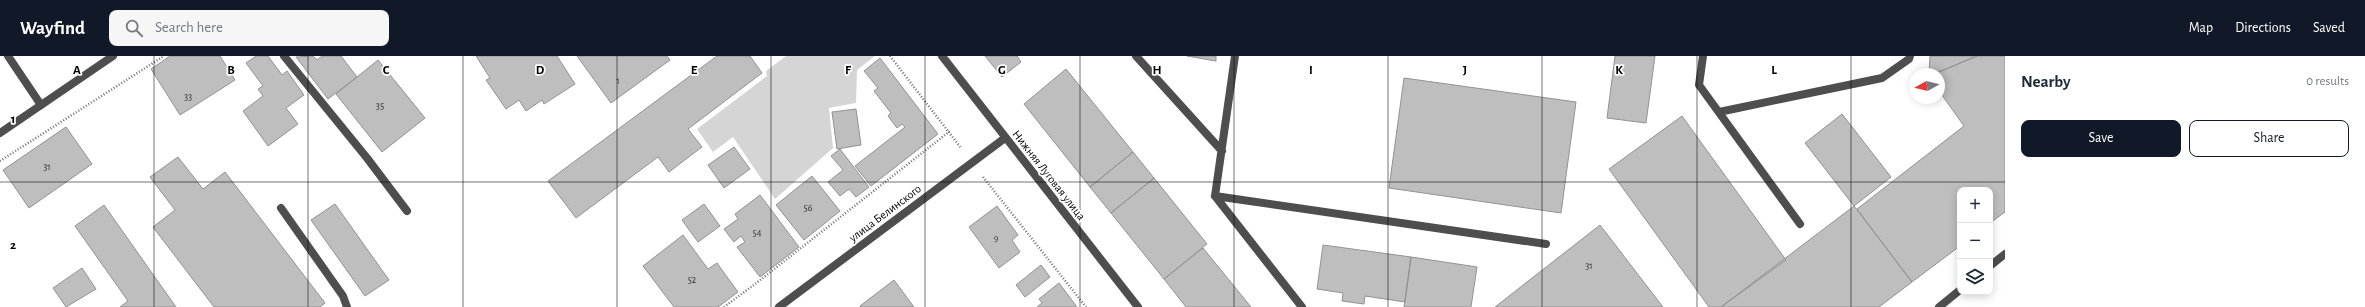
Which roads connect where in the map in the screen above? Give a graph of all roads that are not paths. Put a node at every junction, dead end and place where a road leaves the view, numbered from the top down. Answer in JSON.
{"nodes":[{"id":1,"x":8,"y":56,"type":"edge"},
{"id":2,"x":113,"y":56,"type":"edge"},
{"id":3,"x":284,"y":56,"type":"edge"},
{"id":4,"x":942,"y":56,"type":"edge"},
{"id":5,"x":1136,"y":56,"type":"edge"},
{"id":6,"x":1235,"y":56,"type":"edge"},
{"id":7,"x":1703,"y":56,"type":"edge"},
{"id":8,"x":1910,"y":56,"type":"edge"},
{"id":9,"x":41,"y":105,"type":"junction"},
{"id":10,"x":1719,"y":112,"type":"junction"},
{"id":11,"x":0,"y":133,"type":"edge"},
{"id":12,"x":1005,"y":138,"type":"junction"},
{"id":13,"x":1222,"y":151,"type":"junction"},
{"id":14,"x":1215,"y":196,"type":"junction"},
{"id":15,"x":281,"y":208,"type":"dead end"},
{"id":16,"x":407,"y":211,"type":"dead end"},
{"id":17,"x":1800,"y":224,"type":"dead end"},
{"id":18,"x":1546,"y":244,"type":"dead end"},
{"id":19,"x":2005,"y":254,"type":"edge"},
{"id":20,"x":1993,"y":264,"type":"edge"},
{"id":21,"x":1957,"y":292,"type":"edge"},
{"id":22,"x":347,"y":307,"type":"edge"},
{"id":23,"x":778,"y":307,"type":"edge"},
{"id":24,"x":1138,"y":307,"type":"edge"},
{"id":25,"x":1302,"y":307,"type":"edge"},
{"id":26,"x":1939,"y":307,"type":"edge"}],
"edges":[{"from":1,"to":9,"type":"street"},
{"from":2,"to":9,"type":"street"},
{"from":3,"to":16,"type":"street"},
{"from":4,"to":12,"type":"street","name":"Нижняя Луговая улица"},
{"from":5,"to":13,"type":"street"},
{"from":6,"to":13,"type":"street"},
{"from":7,"to":10,"type":"street"},
{"from":8,"to":10,"type":"street"},
{"from":9,"to":11,"type":"street"},
{"from":10,"to":17,"type":"street"},
{"from":12,"to":23,"type":"street","name":"улица Белинского"},
{"from":12,"to":24,"type":"street","name":"Нижняя Луговая улица"},
{"from":13,"to":14,"type":"street"},
{"from":14,"to":18,"type":"street"},
{"from":14,"to":25,"type":"street"},
{"from":15,"to":22,"type":"street"},
{"from":19,"to":20,"type":"street"},
{"from":21,"to":26,"type":"street"}]}
